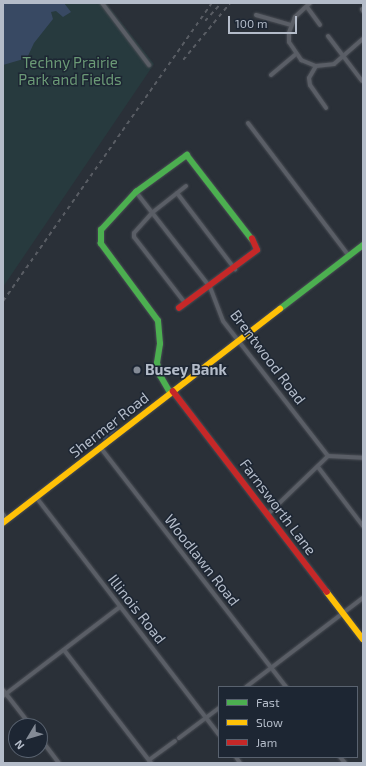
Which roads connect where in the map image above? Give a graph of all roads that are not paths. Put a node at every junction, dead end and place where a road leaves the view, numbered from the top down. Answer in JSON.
{"nodes":[{"id":1,"x":102,"y":3,"type":"edge"},
{"id":2,"x":310,"y":3,"type":"edge"},
{"id":3,"x":307,"y":8,"type":"junction"},
{"id":4,"x":256,"y":15,"type":"dead end"},
{"id":5,"x":291,"y":25,"type":"junction"},
{"id":6,"x":320,"y":25,"type":"dead end"},
{"id":7,"x":328,"y":36,"type":"dead end"},
{"id":8,"x":363,"y":38,"type":"edge"},
{"id":9,"x":296,"y":54,"type":"junction"},
{"id":10,"x":344,"y":57,"type":"junction"},
{"id":11,"x":149,"y":65,"type":"dead end"},
{"id":12,"x":316,"y":66,"type":"junction"},
{"id":13,"x":271,"y":75,"type":"dead end"},
{"id":14,"x":362,"y":81,"type":"dead end"},
{"id":15,"x":326,"y":108,"type":"dead end"},
{"id":16,"x":248,"y":123,"type":"dead end"},
{"id":17,"x":186,"y":186,"type":"dead end"},
{"id":18,"x":136,"y":192,"type":"junction"},
{"id":19,"x":177,"y":193,"type":"junction"},
{"id":20,"x":153,"y":212,"type":"junction"},
{"id":21,"x":363,"y":245,"type":"edge"},
{"id":22,"x":350,"y":256,"type":"junction"},
{"id":23,"x":235,"y":269,"type":"junction"},
{"id":24,"x":210,"y":287,"type":"junction"},
{"id":25,"x":186,"y":303,"type":"junction"},
{"id":26,"x":179,"y":308,"type":"dead end"},
{"id":27,"x":240,"y":341,"type":"junction"},
{"id":28,"x":171,"y":392,"type":"junction"},
{"id":29,"x":100,"y":447,"type":"junction"},
{"id":30,"x":328,"y":456,"type":"junction"},
{"id":31,"x":363,"y":458,"type":"edge"},
{"id":32,"x":318,"y":467,"type":"junction"},
{"id":33,"x":36,"y":497,"type":"junction"},
{"id":34,"x":3,"y":514,"type":"edge"},
{"id":35,"x":268,"y":514,"type":"junction"},
{"id":36,"x":5,"y":521,"type":"edge"},
{"id":37,"x":363,"y":526,"type":"edge"},
{"id":38,"x":363,"y":598,"type":"edge"},
{"id":39,"x":120,"y":607,"type":"junction"},
{"id":40,"x":343,"y":613,"type":"junction"},
{"id":41,"x":363,"y":639,"type":"edge"},
{"id":42,"x":64,"y":650,"type":"junction"},
{"id":43,"x":271,"y":667,"type":"junction"},
{"id":44,"x":247,"y":686,"type":"edge"},
{"id":45,"x":285,"y":686,"type":"edge"},
{"id":46,"x":3,"y":690,"type":"edge"},
{"id":47,"x":5,"y":695,"type":"edge"},
{"id":48,"x":218,"y":709,"type":"edge"},
{"id":49,"x":24,"y":718,"type":"edge"},
{"id":50,"x":206,"y":718,"type":"junction"},
{"id":51,"x":218,"y":734,"type":"edge"},
{"id":52,"x":180,"y":738,"type":"dead end"},
{"id":53,"x":174,"y":741,"type":"dead end"},
{"id":54,"x":48,"y":749,"type":"edge"},
{"id":55,"x":150,"y":762,"type":"edge"},
{"id":56,"x":59,"y":763,"type":"edge"}],
"edges":[{"from":1,"to":11,"type":"street"},
{"from":2,"to":3,"type":"street"},
{"from":3,"to":5,"type":"street"},
{"from":3,"to":6,"type":"street"},
{"from":4,"to":5,"type":"street"},
{"from":5,"to":9,"type":"street"},
{"from":7,"to":10,"type":"street"},
{"from":8,"to":10,"type":"street"},
{"from":9,"to":12,"type":"street"},
{"from":9,"to":13,"type":"street"},
{"from":10,"to":12,"type":"street"},
{"from":10,"to":14,"type":"street"},
{"from":12,"to":15,"type":"street"},
{"from":16,"to":22,"type":"street"},
{"from":17,"to":19,"type":"street"},
{"from":18,"to":20,"type":"street","name":"Brentwood Road"},
{"from":18,"to":23,"type":"street"},
{"from":18,"to":28,"type":"street","name":"Farnsworth Lane"},
{"from":19,"to":20,"type":"street"},
{"from":19,"to":23,"type":"street"},
{"from":20,"to":24,"type":"street","name":"Brentwood Road"},
{"from":20,"to":25,"type":"street"},
{"from":21,"to":22,"type":"street","name":"Shermer Road"},
{"from":22,"to":27,"type":"street","name":"Shermer Road"},
{"from":23,"to":24,"type":"street"},
{"from":24,"to":25,"type":"street"},
{"from":24,"to":27,"type":"street","name":"Brentwood Road"},
{"from":25,"to":26,"type":"street"},
{"from":27,"to":28,"type":"street","name":"Shermer Road"},
{"from":27,"to":30,"type":"street","name":"Brentwood Road"},
{"from":28,"to":29,"type":"street","name":"Shermer Road"},
{"from":28,"to":35,"type":"street","name":"Farnsworth Lane"},
{"from":29,"to":33,"type":"street","name":"Shermer Road"},
{"from":29,"to":43,"type":"street","name":"Woodlawn Road"},
{"from":30,"to":31,"type":"street"},
{"from":30,"to":32,"type":"street"},
{"from":32,"to":35,"type":"street"},
{"from":32,"to":37,"type":"street"},
{"from":33,"to":36,"type":"street","name":"Shermer Road"},
{"from":33,"to":39,"type":"street","name":"Illinois Road"},
{"from":34,"to":36,"type":"street"},
{"from":35,"to":40,"type":"street","name":"Farnsworth Lane"},
{"from":38,"to":40,"type":"street"},
{"from":39,"to":42,"type":"street"},
{"from":39,"to":50,"type":"street","name":"Illinois Road"},
{"from":40,"to":41,"type":"street","name":"Farnsworth Lane"},
{"from":40,"to":43,"type":"street"},
{"from":42,"to":47,"type":"street"},
{"from":42,"to":55,"type":"street"},
{"from":43,"to":44,"type":"street"},
{"from":43,"to":45,"type":"street","name":"Woodlawn Road"},
{"from":46,"to":47,"type":"street"},
{"from":47,"to":49,"type":"street"},
{"from":48,"to":50,"type":"street"},
{"from":50,"to":51,"type":"street","name":"Illinois Road"},
{"from":50,"to":52,"type":"street"},
{"from":53,"to":55,"type":"street"},
{"from":54,"to":56,"type":"street"}]}
